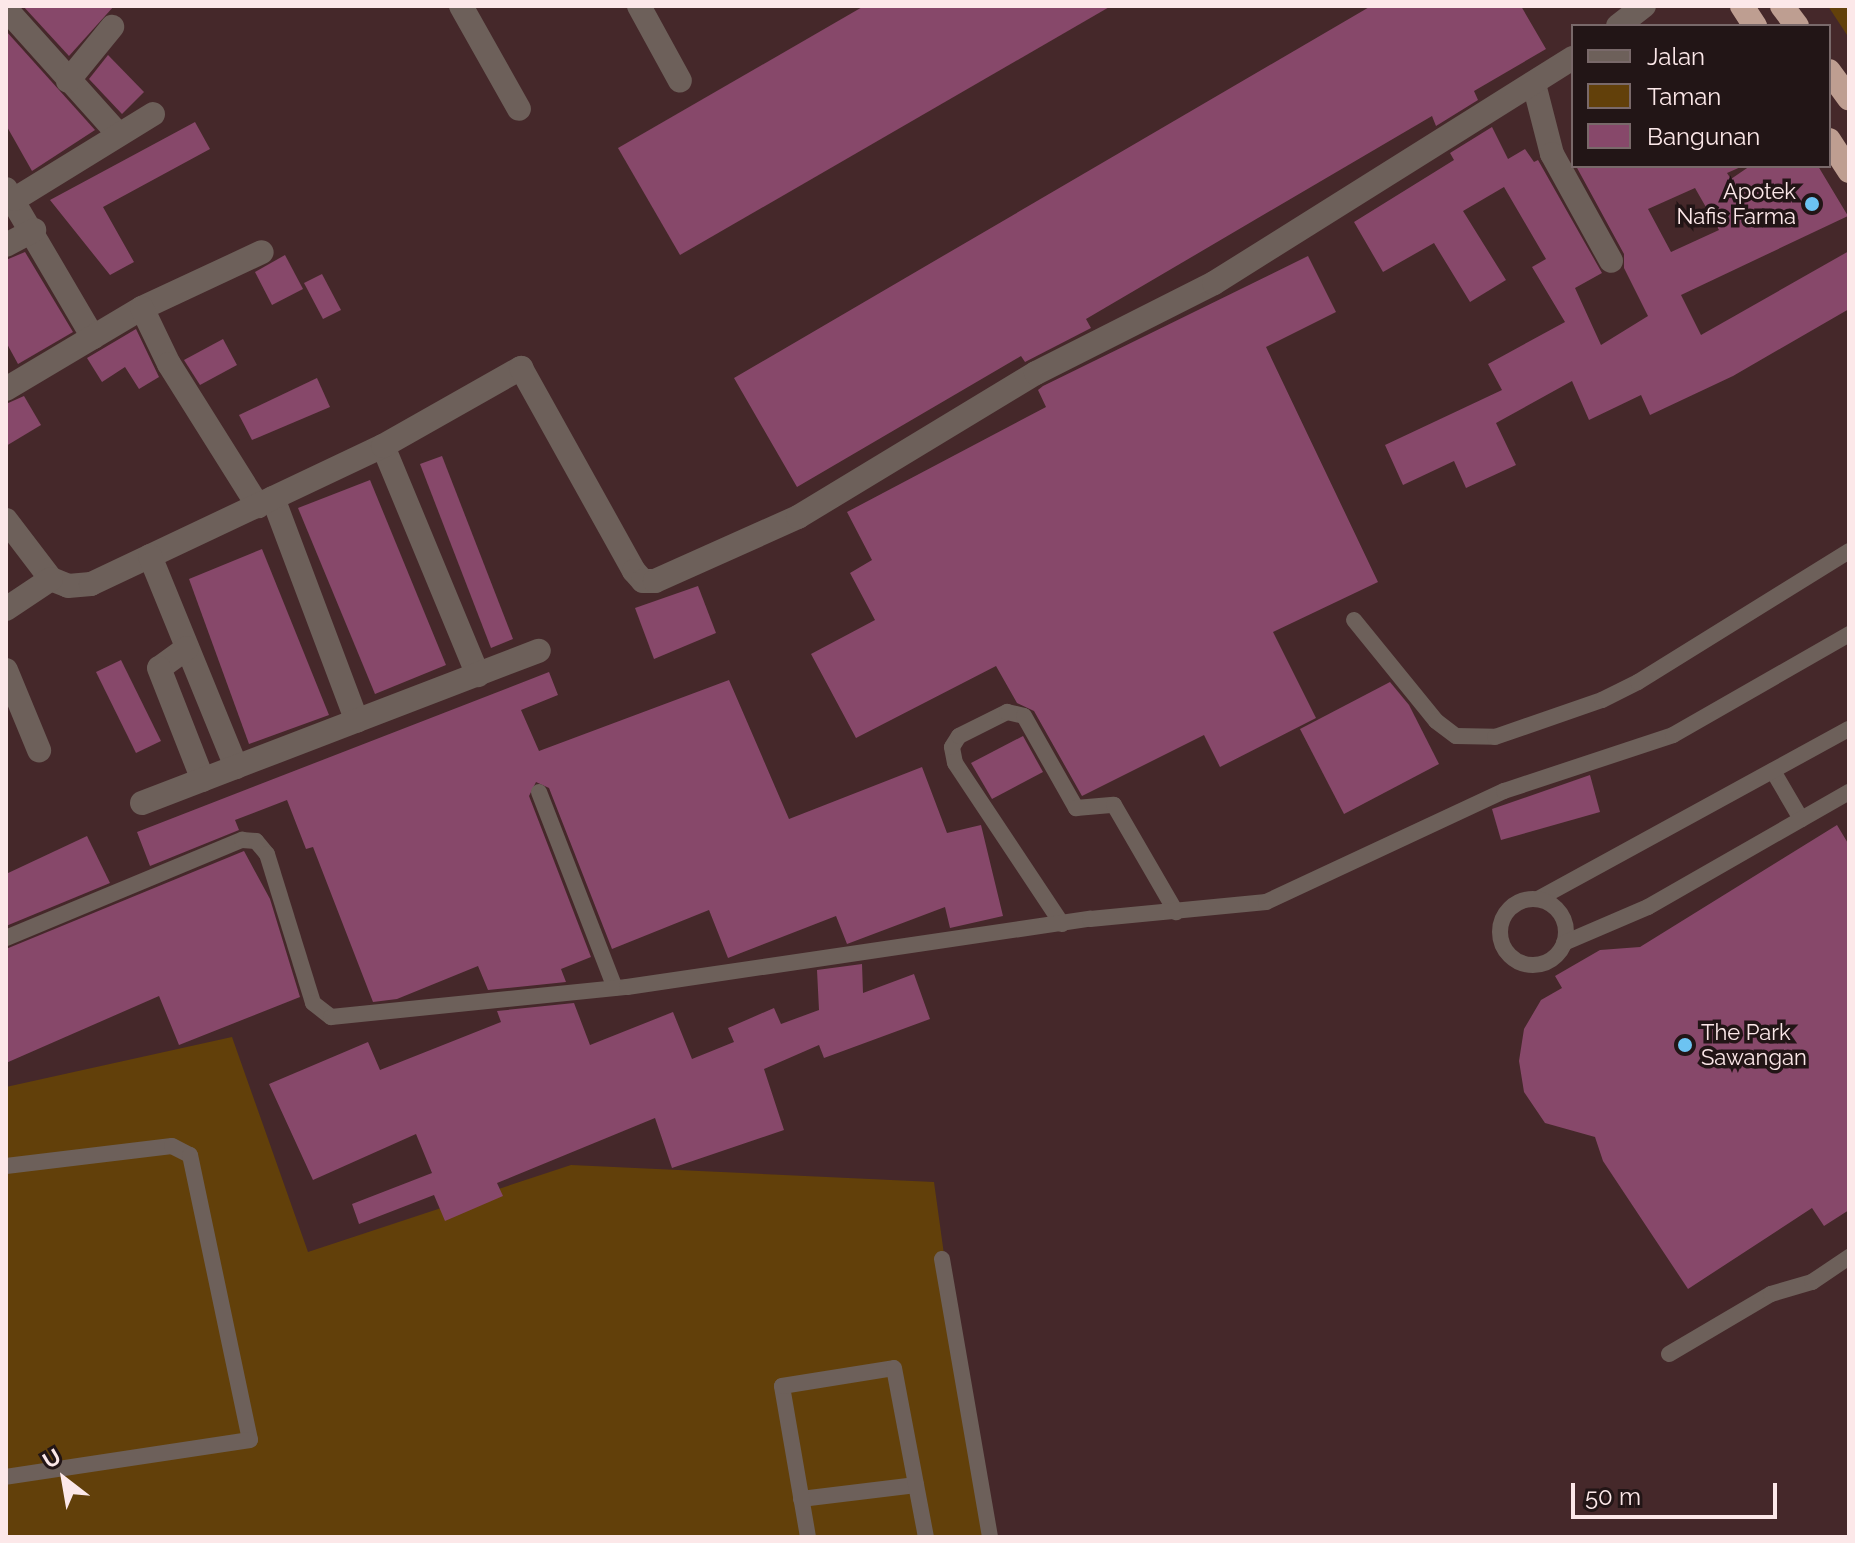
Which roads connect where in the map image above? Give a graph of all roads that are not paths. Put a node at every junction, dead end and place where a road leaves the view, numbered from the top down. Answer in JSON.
{"nodes":[{"id":1,"x":461,"y":6,"type":"edge"},
{"id":2,"x":639,"y":6,"type":"edge"},
{"id":3,"x":1644,"y":6,"type":"edge"},
{"id":4,"x":1742,"y":6,"type":"edge"},
{"id":5,"x":1782,"y":6,"type":"edge"},
{"id":6,"x":6,"y":9,"type":"edge"},
{"id":7,"x":1621,"y":24,"type":"edge"},
{"id":8,"x":1754,"y":24,"type":"edge"},
{"id":9,"x":1796,"y":24,"type":"edge"},
{"id":10,"x":112,"y":27,"type":"dead end"},
{"id":11,"x":1571,"y":59,"type":"edge"},
{"id":12,"x":1831,"y":74,"type":"edge"},
{"id":13,"x":68,"y":81,"type":"junction"},
{"id":14,"x":680,"y":81,"type":"dead end"},
{"id":15,"x":1534,"y":84,"type":"junction"},
{"id":16,"x":1849,"y":99,"type":"edge"},
{"id":17,"x":519,"y":109,"type":"dead end"},
{"id":18,"x":153,"y":114,"type":"dead end"},
{"id":19,"x":118,"y":134,"type":"junction"},
{"id":20,"x":1831,"y":143,"type":"edge"},
{"id":21,"x":1849,"y":171,"type":"edge"},
{"id":22,"x":11,"y":194,"type":"edge"},
{"id":23,"x":34,"y":230,"type":"junction"},
{"id":24,"x":6,"y":245,"type":"edge"},
{"id":25,"x":262,"y":252,"type":"dead end"},
{"id":26,"x":1611,"y":261,"type":"dead end"},
{"id":27,"x":142,"y":308,"type":"junction"},
{"id":28,"x":93,"y":337,"type":"junction"},
{"id":29,"x":6,"y":389,"type":"edge"},
{"id":30,"x":383,"y":446,"type":"junction"},
{"id":31,"x":265,"y":502,"type":"junction"},
{"id":32,"x":6,"y":520,"type":"edge"},
{"id":33,"x":1849,"y":551,"type":"edge"},
{"id":34,"x":150,"y":556,"type":"junction"},
{"id":35,"x":51,"y":579,"type":"junction"},
{"id":36,"x":6,"y":609,"type":"edge"},
{"id":37,"x":1354,"y":620,"type":"dead end"},
{"id":38,"x":1849,"y":634,"type":"edge"},
{"id":39,"x":187,"y":648,"type":"junction"},
{"id":40,"x":539,"y":651,"type":"dead end"},
{"id":41,"x":6,"y":670,"type":"edge"},
{"id":42,"x":478,"y":675,"type":"junction"},
{"id":43,"x":357,"y":721,"type":"junction"},
{"id":44,"x":1849,"y":729,"type":"edge"},
{"id":45,"x":39,"y":750,"type":"dead end"},
{"id":46,"x":236,"y":767,"type":"junction"},
{"id":47,"x":1773,"y":771,"type":"junction"},
{"id":48,"x":203,"y":780,"type":"junction"},
{"id":49,"x":539,"y":792,"type":"dead end"},
{"id":50,"x":1849,"y":792,"type":"edge"},
{"id":51,"x":142,"y":803,"type":"dead end"},
{"id":52,"x":1801,"y":819,"type":"junction"},
{"id":53,"x":1538,"y":899,"type":"junction"},
{"id":54,"x":1176,"y":912,"type":"junction"},
{"id":55,"x":1062,"y":924,"type":"junction"},
{"id":56,"x":6,"y":938,"type":"edge"},
{"id":57,"x":1564,"y":943,"type":"junction"},
{"id":58,"x":615,"y":988,"type":"junction"},
{"id":59,"x":6,"y":1166,"type":"edge"},
{"id":60,"x":1849,"y":1257,"type":"edge"},
{"id":61,"x":942,"y":1259,"type":"dead end"},
{"id":62,"x":1669,"y":1354,"type":"dead end"},
{"id":63,"x":6,"y":1477,"type":"edge"},
{"id":64,"x":916,"y":1485,"type":"junction"},
{"id":65,"x":801,"y":1499,"type":"junction"},
{"id":66,"x":808,"y":1537,"type":"edge"},
{"id":67,"x":926,"y":1537,"type":"edge"},
{"id":68,"x":990,"y":1537,"type":"edge"}],
"edges":[{"from":1,"to":17,"type":"street"},
{"from":2,"to":14,"type":"street"},
{"from":3,"to":7,"type":"street"},
{"from":4,"to":8,"type":"highway"},
{"from":5,"to":9,"type":"highway"},
{"from":6,"to":13,"type":"street"},
{"from":10,"to":13,"type":"street"},
{"from":11,"to":15,"type":"street"},
{"from":12,"to":16,"type":"highway"},
{"from":13,"to":19,"type":"street"},
{"from":15,"to":26,"type":"street"},
{"from":15,"to":30,"type":"street"},
{"from":18,"to":19,"type":"street"},
{"from":19,"to":22,"type":"street"},
{"from":20,"to":21,"type":"highway"},
{"from":22,"to":23,"type":"street"},
{"from":23,"to":24,"type":"street"},
{"from":23,"to":28,"type":"street"},
{"from":25,"to":27,"type":"street"},
{"from":27,"to":28,"type":"street"},
{"from":27,"to":31,"type":"street"},
{"from":28,"to":29,"type":"street"},
{"from":30,"to":31,"type":"street"},
{"from":30,"to":42,"type":"street"},
{"from":31,"to":34,"type":"street"},
{"from":31,"to":43,"type":"street"},
{"from":32,"to":35,"type":"street"},
{"from":33,"to":37,"type":"lane"},
{"from":34,"to":35,"type":"street"},
{"from":34,"to":39,"type":"street"},
{"from":35,"to":36,"type":"street"},
{"from":38,"to":54,"type":"lane"},
{"from":39,"to":46,"type":"street"},
{"from":39,"to":48,"type":"street"},
{"from":40,"to":42,"type":"street"},
{"from":41,"to":45,"type":"street"},
{"from":42,"to":43,"type":"street"},
{"from":43,"to":46,"type":"street"},
{"from":44,"to":47,"type":"lane"},
{"from":46,"to":48,"type":"street"},
{"from":47,"to":52,"type":"lane"},
{"from":47,"to":53,"type":"lane"},
{"from":48,"to":51,"type":"street"},
{"from":49,"to":58,"type":"lane"},
{"from":50,"to":52,"type":"lane"},
{"from":52,"to":57,"type":"lane"},
{"from":53,"to":57,"type":"lane"},
{"from":53,"to":57,"type":"lane"},
{"from":54,"to":55,"type":"lane"},
{"from":54,"to":55,"type":"lane"},
{"from":55,"to":58,"type":"lane"},
{"from":56,"to":58,"type":"lane"},
{"from":59,"to":63,"type":"lane"},
{"from":60,"to":62,"type":"lane"},
{"from":61,"to":68,"type":"lane"},
{"from":64,"to":65,"type":"lane"},
{"from":64,"to":65,"type":"lane"},
{"from":64,"to":67,"type":"lane"},
{"from":65,"to":66,"type":"lane"}]}
